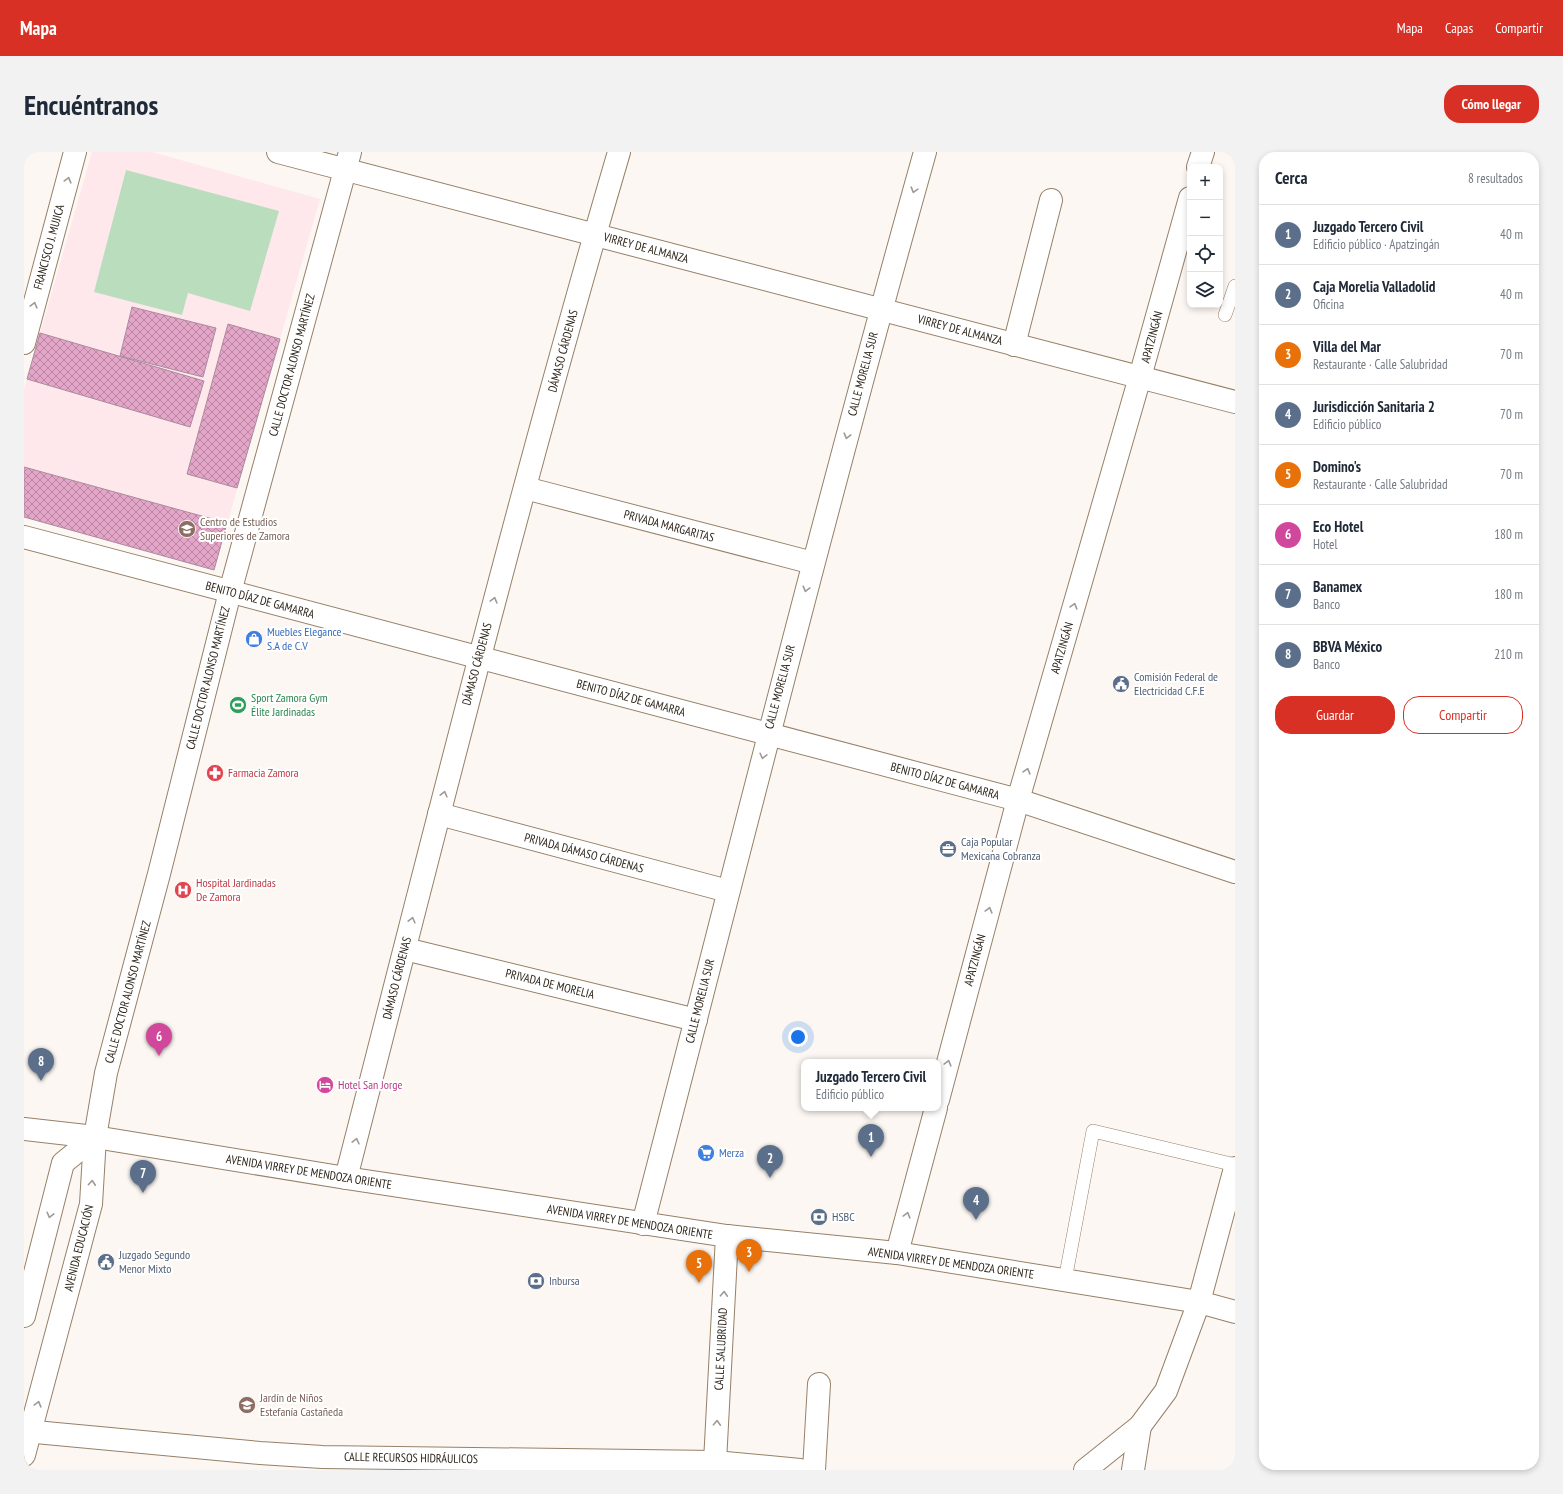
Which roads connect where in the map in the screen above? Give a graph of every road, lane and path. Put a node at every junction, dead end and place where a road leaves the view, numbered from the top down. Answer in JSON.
{"nodes":[{"id":1,"x":75,"y":152,"type":"edge"},
{"id":2,"x":278,"y":152,"type":"edge"},
{"id":3,"x":619,"y":152,"type":"edge"},
{"id":4,"x":925,"y":152,"type":"edge"},
{"id":5,"x":1203,"y":152,"type":"edge"},
{"id":6,"x":348,"y":161,"type":"edge"},
{"id":7,"x":1199,"y":164,"type":"edge"},
{"id":8,"x":1051,"y":200,"type":"dead end"},
{"id":9,"x":1189,"y":200,"type":"edge"},
{"id":10,"x":595,"y":235,"type":"junction"},
{"id":11,"x":1235,"y":286,"type":"edge"},
{"id":12,"x":880,"y":310,"type":"junction"},
{"id":13,"x":1225,"y":315,"type":"dead end"},
{"id":14,"x":24,"y":343,"type":"edge"},
{"id":15,"x":1014,"y":345,"type":"junction"},
{"id":16,"x":1140,"y":377,"type":"junction"},
{"id":17,"x":1235,"y":402,"type":"edge"},
{"id":18,"x":525,"y":488,"type":"junction"},
{"id":19,"x":24,"y":537,"type":"edge"},
{"id":20,"x":813,"y":563,"type":"junction"},
{"id":21,"x":230,"y":592,"type":"junction"},
{"id":22,"x":479,"y":658,"type":"junction"},
{"id":23,"x":768,"y":734,"type":"junction"},
{"id":24,"x":1018,"y":800,"type":"junction"},
{"id":25,"x":439,"y":814,"type":"junction"},
{"id":26,"x":1235,"y":872,"type":"edge"},
{"id":27,"x":728,"y":891,"type":"junction"},
{"id":28,"x":405,"y":949,"type":"junction"},
{"id":29,"x":696,"y":1020,"type":"junction"},
{"id":30,"x":941,"y":1089,"type":"edge"},
{"id":31,"x":935,"y":1111,"type":"edge"},
{"id":32,"x":24,"y":1129,"type":"edge"},
{"id":33,"x":95,"y":1137,"type":"junction"},
{"id":34,"x":1235,"y":1167,"type":"edge"},
{"id":35,"x":346,"y":1178,"type":"junction"},
{"id":36,"x":643,"y":1224,"type":"junction"},
{"id":37,"x":727,"y":1236,"type":"junction"},
{"id":38,"x":897,"y":1253,"type":"junction"},
{"id":39,"x":1065,"y":1280,"type":"junction"},
{"id":40,"x":1198,"y":1302,"type":"junction"},
{"id":41,"x":1235,"y":1312,"type":"edge"},
{"id":42,"x":24,"y":1316,"type":"edge"},
{"id":43,"x":819,"y":1384,"type":"dead end"},
{"id":44,"x":1140,"y":1426,"type":"junction"},
{"id":45,"x":27,"y":1432,"type":"edge"},
{"id":46,"x":24,"y":1455,"type":"edge"},
{"id":47,"x":260,"y":1462,"type":"edge"},
{"id":48,"x":715,"y":1462,"type":"junction"},
{"id":49,"x":321,"y":1463,"type":"edge"},
{"id":50,"x":654,"y":1466,"type":"edge"},
{"id":51,"x":800,"y":1470,"type":"edge"},
{"id":52,"x":814,"y":1470,"type":"edge"},
{"id":53,"x":1084,"y":1470,"type":"edge"},
{"id":54,"x":1133,"y":1470,"type":"edge"}],
"edges":[{"from":14,"to":1,"type":"street","name":"FRANCISCO J. MUJICA","one_way":true},
{"from":2,"to":6,"type":"street","name":"VIRREY DE ALMANZA"},
{"from":3,"to":10,"type":"street","name":"DÁMASO CÁRDENAS"},
{"from":4,"to":12,"type":"street","name":"CALLE MORELIA SUR","one_way":true},
{"from":5,"to":7,"type":"street"},
{"from":6,"to":10,"type":"street","name":"VIRREY DE ALMANZA"},
{"from":6,"to":21,"type":"street","name":"CALLE DOCTOR ALONSO MARTÍNEZ"},
{"from":8,"to":15,"type":"street","name":"VIRREY DE ALMANZA"},
{"from":9,"to":16,"type":"street","name":"APATZINGÁN"},
{"from":10,"to":12,"type":"street","name":"VIRREY DE ALMANZA"},
{"from":10,"to":18,"type":"street","name":"DÁMASO CÁRDENAS"},
{"from":11,"to":13,"type":"lane"},
{"from":12,"to":15,"type":"street","name":"VIRREY DE ALMANZA"},
{"from":12,"to":20,"type":"street","name":"CALLE MORELIA SUR","one_way":true},
{"from":15,"to":16,"type":"street","name":"VIRREY DE ALMANZA"},
{"from":16,"to":17,"type":"street","name":"VIRREY DE ALMANZA"},
{"from":24,"to":16,"type":"street","name":"APATZINGÁN","one_way":true},
{"from":18,"to":20,"type":"street","name":"PRIVADA MARGARITAS"},
{"from":22,"to":18,"type":"street","name":"DÁMASO CÁRDENAS","one_way":true},
{"from":19,"to":21,"type":"street","name":"BENITO DÍAZ DE GAMARRA"},
{"from":20,"to":23,"type":"street","name":"CALLE MORELIA SUR","one_way":true},
{"from":21,"to":22,"type":"street","name":"BENITO DÍAZ DE GAMARRA"},
{"from":21,"to":33,"type":"street","name":"CALLE DOCTOR ALONSO MARTÍNEZ"},
{"from":22,"to":23,"type":"street","name":"BENITO DÍAZ DE GAMARRA"},
{"from":25,"to":22,"type":"street","name":"DÁMASO CÁRDENAS","one_way":true},
{"from":23,"to":24,"type":"street","name":"BENITO DÍAZ DE GAMARRA"},
{"from":23,"to":27,"type":"street","name":"CALLE MORELIA SUR","one_way":true},
{"from":24,"to":26,"type":"street","name":"BENITO DÍAZ DE GAMARRA"},
{"from":30,"to":24,"type":"street","name":"APATZINGÁN","one_way":true},
{"from":25,"to":27,"type":"street","name":"PRIVADA DÁMASO CÁRDENAS"},
{"from":28,"to":25,"type":"street","name":"DÁMASO CÁRDENAS","one_way":true},
{"from":27,"to":29,"type":"street","name":"CALLE MORELIA SUR"},
{"from":28,"to":29,"type":"street","name":"PRIVADA DE MORELIA"},
{"from":35,"to":28,"type":"street","name":"DÁMASO CÁRDENAS","one_way":true},
{"from":29,"to":36,"type":"street","name":"CALLE MORELIA SUR"},
{"from":38,"to":31,"type":"street","one_way":true},
{"from":32,"to":33,"type":"street","name":"AVENIDA VIRREY DE MENDOZA ORIENTE"},
{"from":33,"to":35,"type":"street","name":"AVENIDA VIRREY DE MENDOZA ORIENTE"},
{"from":33,"to":42,"type":"street","one_way":true},
{"from":45,"to":33,"type":"street","name":"AVENIDA EDUCACIÓN","one_way":true},
{"from":34,"to":39,"type":"lane"},
{"from":34,"to":40,"type":"street"},
{"from":35,"to":36,"type":"street","name":"AVENIDA VIRREY DE MENDOZA ORIENTE"},
{"from":36,"to":37,"type":"street","name":"AVENIDA VIRREY DE MENDOZA ORIENTE"},
{"from":37,"to":38,"type":"street","name":"AVENIDA VIRREY DE MENDOZA ORIENTE"},
{"from":48,"to":37,"type":"street","name":"CALLE SALUBRIDAD","one_way":true},
{"from":38,"to":39,"type":"street","name":"AVENIDA VIRREY DE MENDOZA ORIENTE"},
{"from":39,"to":40,"type":"street","name":"AVENIDA VIRREY DE MENDOZA ORIENTE"},
{"from":40,"to":41,"type":"street","name":"AVENIDA VIRREY DE MENDOZA ORIENTE"},
{"from":40,"to":44,"type":"street"},
{"from":43,"to":52,"type":"street"},
{"from":44,"to":53,"type":"street"},
{"from":44,"to":54,"type":"street"},
{"from":45,"to":46,"type":"street","name":"AVENIDA EDUCACIÓN"},
{"from":45,"to":47,"type":"street","name":"CALLE RECURSOS HIDRÁULICOS"},
{"from":47,"to":49,"type":"street","name":"CALLE RECURSOS HIDRÁULICOS"},
{"from":48,"to":50,"type":"street","name":"CALLE RECURSOS HIDRÁULICOS"},
{"from":48,"to":51,"type":"street","name":"CALLE RECURSOS HIDRÁULICOS"},
{"from":49,"to":50,"type":"street","name":"CALLE RECURSOS HIDRÁULICOS"}]}
